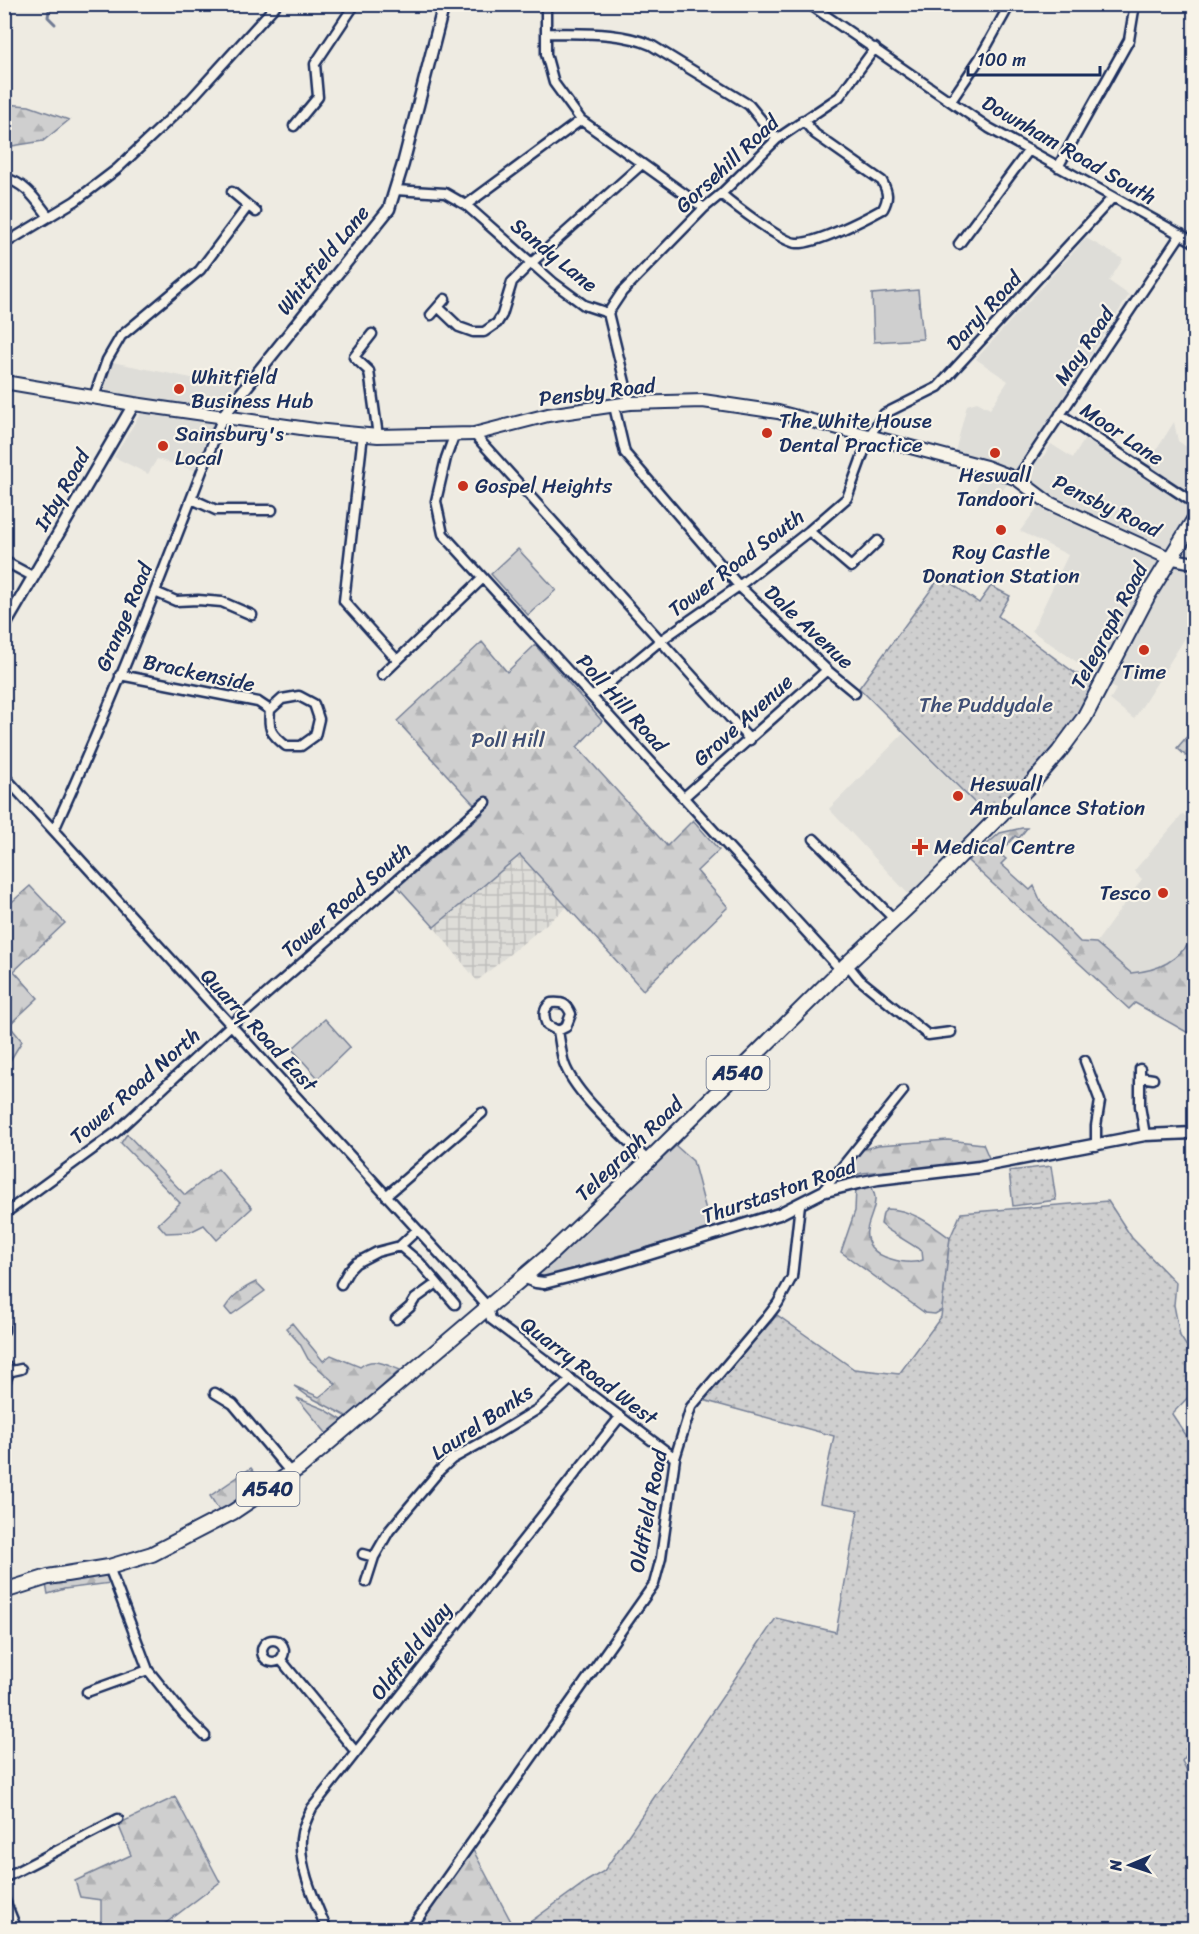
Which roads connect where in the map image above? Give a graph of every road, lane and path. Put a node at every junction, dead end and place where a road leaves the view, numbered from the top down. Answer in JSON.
{"nodes":[{"id":1,"x":277,"y":4,"type":"edge"},
{"id":2,"x":355,"y":4,"type":"edge"},
{"id":3,"x":444,"y":4,"type":"edge"},
{"id":4,"x":546,"y":4,"type":"edge"},
{"id":5,"x":809,"y":4,"type":"edge"},
{"id":6,"x":1010,"y":4,"type":"edge"},
{"id":7,"x":1135,"y":4,"type":"edge"},
{"id":8,"x":547,"y":33,"type":"junction"},
{"id":9,"x":874,"y":48,"type":"junction"},
{"id":10,"x":951,"y":101,"type":"junction"},
{"id":11,"x":581,"y":120,"type":"junction"},
{"id":12,"x":803,"y":120,"type":"junction"},
{"id":13,"x":294,"y":126,"type":"dead end"},
{"id":14,"x":777,"y":139,"type":"junction"},
{"id":15,"x":1029,"y":150,"type":"junction"},
{"id":16,"x":642,"y":164,"type":"junction"},
{"id":17,"x":1058,"y":167,"type":"junction"},
{"id":18,"x":4,"y":178,"type":"edge"},
{"id":19,"x":395,"y":190,"type":"junction"},
{"id":20,"x":232,"y":192,"type":"dead end"},
{"id":21,"x":722,"y":194,"type":"junction"},
{"id":22,"x":1113,"y":198,"type":"junction"},
{"id":23,"x":466,"y":205,"type":"junction"},
{"id":24,"x":248,"y":206,"type":"junction"},
{"id":25,"x":704,"y":208,"type":"junction"},
{"id":26,"x":256,"y":212,"type":"dead end"},
{"id":27,"x":49,"y":216,"type":"junction"},
{"id":28,"x":1181,"y":234,"type":"junction"},
{"id":29,"x":1194,"y":242,"type":"edge"},
{"id":30,"x":4,"y":244,"type":"edge"},
{"id":31,"x":959,"y":244,"type":"dead end"},
{"id":32,"x":532,"y":262,"type":"junction"},
{"id":33,"x":446,"y":299,"type":"dead end"},
{"id":34,"x":438,"y":307,"type":"junction"},
{"id":35,"x":608,"y":313,"type":"junction"},
{"id":36,"x":430,"y":315,"type":"dead end"},
{"id":37,"x":372,"y":334,"type":"dead end"},
{"id":38,"x":4,"y":382,"type":"edge"},
{"id":39,"x":94,"y":397,"type":"junction"},
{"id":40,"x":134,"y":404,"type":"junction"},
{"id":41,"x":630,"y":404,"type":"junction"},
{"id":42,"x":614,"y":406,"type":"junction"},
{"id":43,"x":1060,"y":414,"type":"junction"},
{"id":44,"x":223,"y":416,"type":"junction"},
{"id":45,"x":363,"y":434,"type":"junction"},
{"id":46,"x":474,"y":434,"type":"junction"},
{"id":47,"x":870,"y":435,"type":"junction"},
{"id":48,"x":378,"y":436,"type":"junction"},
{"id":49,"x":454,"y":436,"type":"junction"},
{"id":50,"x":1017,"y":479,"type":"junction"},
{"id":51,"x":192,"y":499,"type":"junction"},
{"id":52,"x":1194,"y":503,"type":"edge"},
{"id":53,"x":272,"y":510,"type":"dead end"},
{"id":54,"x":1194,"y":520,"type":"edge"},
{"id":55,"x":809,"y":531,"type":"junction"},
{"id":56,"x":878,"y":541,"type":"dead end"},
{"id":57,"x":1169,"y":558,"type":"junction"},
{"id":58,"x":4,"y":561,"type":"edge"},
{"id":59,"x":1194,"y":563,"type":"edge"},
{"id":60,"x":34,"y":578,"type":"junction"},
{"id":61,"x":483,"y":578,"type":"junction"},
{"id":62,"x":739,"y":586,"type":"junction"},
{"id":63,"x":155,"y":592,"type":"junction"},
{"id":64,"x":252,"y":615,"type":"dead end"},
{"id":65,"x":4,"y":627,"type":"edge"},
{"id":66,"x":660,"y":642,"type":"junction"},
{"id":67,"x":398,"y":660,"type":"junction"},
{"id":68,"x":827,"y":670,"type":"junction"},
{"id":69,"x":120,"y":675,"type":"junction"},
{"id":70,"x":382,"y":675,"type":"dead end"},
{"id":71,"x":855,"y":693,"type":"dead end"},
{"id":72,"x":592,"y":697,"type":"junction"},
{"id":73,"x":270,"y":710,"type":"junction"},
{"id":74,"x":750,"y":740,"type":"junction"},
{"id":75,"x":4,"y":776,"type":"edge"},
{"id":76,"x":683,"y":798,"type":"junction"},
{"id":77,"x":486,"y":802,"type":"dead end"},
{"id":78,"x":54,"y":830,"type":"junction"},
{"id":79,"x":814,"y":839,"type":"dead end"},
{"id":80,"x":894,"y":919,"type":"junction"},
{"id":81,"x":844,"y":967,"type":"junction"},
{"id":82,"x":230,"y":1026,"type":"junction"},
{"id":83,"x":558,"y":1030,"type":"dead end"},
{"id":84,"x":951,"y":1032,"type":"dead end"},
{"id":85,"x":1085,"y":1061,"type":"dead end"},
{"id":86,"x":1153,"y":1079,"type":"dead end"},
{"id":87,"x":903,"y":1091,"type":"dead end"},
{"id":88,"x":482,"y":1113,"type":"dead end"},
{"id":89,"x":1194,"y":1133,"type":"edge"},
{"id":90,"x":1145,"y":1135,"type":"junction"},
{"id":91,"x":1096,"y":1146,"type":"junction"},
{"id":92,"x":648,"y":1161,"type":"junction"},
{"id":93,"x":822,"y":1192,"type":"junction"},
{"id":94,"x":386,"y":1196,"type":"junction"},
{"id":95,"x":800,"y":1204,"type":"junction"},
{"id":96,"x":4,"y":1214,"type":"edge"},
{"id":97,"x":417,"y":1230,"type":"junction"},
{"id":98,"x":400,"y":1246,"type":"junction"},
{"id":99,"x":523,"y":1277,"type":"junction"},
{"id":100,"x":437,"y":1283,"type":"junction"},
{"id":101,"x":341,"y":1284,"type":"dead end"},
{"id":102,"x":455,"y":1305,"type":"dead end"},
{"id":103,"x":488,"y":1307,"type":"junction"},
{"id":104,"x":4,"y":1314,"type":"edge"},
{"id":105,"x":396,"y":1319,"type":"dead end"},
{"id":106,"x":4,"y":1331,"type":"edge"},
{"id":107,"x":7,"y":1367,"type":"edge"},
{"id":108,"x":21,"y":1369,"type":"dead end"},
{"id":109,"x":571,"y":1379,"type":"junction"},
{"id":110,"x":4,"y":1385,"type":"edge"},
{"id":111,"x":215,"y":1393,"type":"dead end"},
{"id":112,"x":620,"y":1417,"type":"junction"},
{"id":113,"x":675,"y":1458,"type":"junction"},
{"id":114,"x":291,"y":1473,"type":"junction"},
{"id":115,"x":363,"y":1554,"type":"dead end"},
{"id":116,"x":374,"y":1557,"type":"junction"},
{"id":117,"x":109,"y":1567,"type":"junction"},
{"id":118,"x":366,"y":1582,"type":"dead end"},
{"id":119,"x":5,"y":1591,"type":"edge"},
{"id":120,"x":281,"y":1660,"type":"dead end"},
{"id":121,"x":148,"y":1670,"type":"junction"},
{"id":122,"x":87,"y":1692,"type":"dead end"},
{"id":123,"x":205,"y":1736,"type":"dead end"},
{"id":124,"x":355,"y":1750,"type":"junction"},
{"id":125,"x":118,"y":1819,"type":"dead end"},
{"id":126,"x":4,"y":1878,"type":"edge"},
{"id":127,"x":4,"y":1898,"type":"edge"},
{"id":128,"x":17,"y":1929,"type":"edge"},
{"id":129,"x":327,"y":1929,"type":"edge"},
{"id":130,"x":410,"y":1929,"type":"edge"}],
"edges":[{"from":1,"to":27,"type":"street"},
{"from":2,"to":13,"type":"street"},
{"from":3,"to":19,"type":"street","name":"Whitfield Lane"},
{"from":4,"to":8,"type":"street"},
{"from":5,"to":9,"type":"street","name":"Downham Road South"},
{"from":6,"to":10,"type":"street"},
{"from":7,"to":17,"type":"street"},
{"from":8,"to":11,"type":"street"},
{"from":8,"to":14,"type":"street"},
{"from":9,"to":10,"type":"street","name":"Downham Road South"},
{"from":9,"to":12,"type":"street","name":"Gorsehill Road"},
{"from":10,"to":15,"type":"street","name":"Downham Road South"},
{"from":11,"to":16,"type":"street"},
{"from":11,"to":23,"type":"street"},
{"from":12,"to":14,"type":"street","name":"Gorsehill Road"},
{"from":12,"to":21,"type":"street"},
{"from":14,"to":21,"type":"street","name":"Gorsehill Road"},
{"from":15,"to":17,"type":"street","name":"Downham Road South"},
{"from":15,"to":31,"type":"street"},
{"from":16,"to":25,"type":"street"},
{"from":16,"to":32,"type":"street"},
{"from":17,"to":22,"type":"street","name":"Downham Road South"},
{"from":18,"to":27,"type":"street"},
{"from":19,"to":23,"type":"street","name":"Sandy Lane"},
{"from":19,"to":44,"type":"street","name":"Whitfield Lane"},
{"from":20,"to":24,"type":"street"},
{"from":21,"to":25,"type":"street","name":"Gorsehill Road"},
{"from":22,"to":28,"type":"street","name":"Downham Road South"},
{"from":22,"to":47,"type":"street","name":"Daryl Road"},
{"from":23,"to":32,"type":"street","name":"Sandy Lane"},
{"from":24,"to":26,"type":"street"},
{"from":24,"to":39,"type":"street"},
{"from":25,"to":35,"type":"street","name":"Gorsehill Road"},
{"from":27,"to":30,"type":"street"},
{"from":28,"to":29,"type":"street","name":"Downham Road South"},
{"from":28,"to":43,"type":"street","name":"May Road"},
{"from":32,"to":34,"type":"street"},
{"from":32,"to":35,"type":"street","name":"Sandy Lane"},
{"from":33,"to":34,"type":"street"},
{"from":34,"to":36,"type":"street"},
{"from":35,"to":41,"type":"street","name":"Sandy Lane"},
{"from":37,"to":48,"type":"street"},
{"from":38,"to":39,"type":"main road","name":"Pensby Road"},
{"from":39,"to":40,"type":"main road","name":"Pensby Road"},
{"from":40,"to":44,"type":"main road","name":"Pensby Road"},
{"from":40,"to":60,"type":"street","name":"Irby Road"},
{"from":41,"to":42,"type":"main road","name":"Pensby Road"},
{"from":41,"to":47,"type":"main road","name":"Pensby Road"},
{"from":42,"to":46,"type":"main road","name":"Pensby Road"},
{"from":42,"to":62,"type":"street","name":"Dale Avenue"},
{"from":43,"to":50,"type":"street","name":"May Road"},
{"from":43,"to":52,"type":"street","name":"Moor Lane"},
{"from":44,"to":45,"type":"main road","name":"Pensby Road"},
{"from":44,"to":51,"type":"street","name":"Grange Road"},
{"from":45,"to":48,"type":"main road","name":"Pensby Road"},
{"from":45,"to":67,"type":"street"},
{"from":46,"to":49,"type":"main road","name":"Pensby Road"},
{"from":46,"to":66,"type":"street"},
{"from":47,"to":50,"type":"main road","name":"Pensby Road"},
{"from":47,"to":55,"type":"street","name":"Tower Road South"},
{"from":48,"to":49,"type":"main road","name":"Pensby Road"},
{"from":49,"to":61,"type":"street","name":"Poll Hill Road"},
{"from":50,"to":57,"type":"main road","name":"Pensby Road"},
{"from":51,"to":53,"type":"street"},
{"from":51,"to":63,"type":"street","name":"Grange Road"},
{"from":54,"to":57,"type":"main road","name":"Telegraph Road","number":"A540"},
{"from":55,"to":56,"type":"street"},
{"from":55,"to":62,"type":"street","name":"Tower Road South"},
{"from":57,"to":59,"type":"street"},
{"from":57,"to":80,"type":"main road","name":"Telegraph Road","number":"A540"},
{"from":58,"to":60,"type":"street"},
{"from":60,"to":65,"type":"street","name":"Irby Road"},
{"from":61,"to":67,"type":"street"},
{"from":61,"to":72,"type":"street","name":"Poll Hill Road"},
{"from":62,"to":66,"type":"street","name":"Tower Road South"},
{"from":62,"to":68,"type":"street","name":"Dale Avenue"},
{"from":63,"to":64,"type":"street"},
{"from":63,"to":69,"type":"street","name":"Grange Road"},
{"from":66,"to":72,"type":"street","name":"Tower Road South"},
{"from":66,"to":74,"type":"street"},
{"from":67,"to":70,"type":"street"},
{"from":68,"to":71,"type":"street","name":"Dale Avenue"},
{"from":68,"to":74,"type":"street","name":"Grove Avenue"},
{"from":69,"to":73,"type":"street","name":"Brackenside"},
{"from":69,"to":78,"type":"street","name":"Grange Road"},
{"from":72,"to":76,"type":"street","name":"Poll Hill Road"},
{"from":73,"to":73,"type":"street","name":"Brackenside"},
{"from":74,"to":76,"type":"street","name":"Grove Avenue"},
{"from":75,"to":78,"type":"street","name":"Quarry Road East"},
{"from":76,"to":81,"type":"street","name":"Poll Hill Road"},
{"from":77,"to":82,"type":"street","name":"Tower Road South"},
{"from":78,"to":82,"type":"street","name":"Quarry Road East"},
{"from":79,"to":80,"type":"street"},
{"from":80,"to":81,"type":"main road","name":"Telegraph Road","number":"A540"},
{"from":81,"to":84,"type":"street","name":"Poll Hill Road"},
{"from":81,"to":92,"type":"main road","name":"Telegraph Road","number":"A540"},
{"from":82,"to":94,"type":"street","name":"Quarry Road East"},
{"from":82,"to":96,"type":"street","name":"Tower Road North"},
{"from":83,"to":92,"type":"street"},
{"from":85,"to":91,"type":"street"},
{"from":86,"to":90,"type":"street"},
{"from":87,"to":93,"type":"street"},
{"from":88,"to":94,"type":"street"},
{"from":89,"to":90,"type":"street","name":"Thurstaston Road"},
{"from":90,"to":91,"type":"street","name":"Thurstaston Road"},
{"from":91,"to":93,"type":"street","name":"Thurstaston Road"},
{"from":92,"to":99,"type":"main road","name":"Telegraph Road","number":"A540"},
{"from":93,"to":95,"type":"street","name":"Thurstaston Road"},
{"from":94,"to":97,"type":"street","name":"Quarry Road East"},
{"from":95,"to":99,"type":"street","name":"Thurstaston Road"},
{"from":95,"to":113,"type":"street","name":"Oldfield Road"},
{"from":97,"to":98,"type":"street"},
{"from":97,"to":103,"type":"street","name":"Quarry Road East"},
{"from":98,"to":100,"type":"street"},
{"from":98,"to":101,"type":"street"},
{"from":99,"to":103,"type":"main road","name":"Telegraph Road","number":"A540"},
{"from":100,"to":102,"type":"street"},
{"from":100,"to":105,"type":"street"},
{"from":103,"to":109,"type":"street","name":"Quarry Road West"},
{"from":103,"to":114,"type":"main road","name":"Telegraph Road","number":"A540"},
{"from":104,"to":106,"type":"street"},
{"from":107,"to":108,"type":"street"},
{"from":107,"to":110,"type":"street"},
{"from":109,"to":112,"type":"street","name":"Quarry Road West"},
{"from":109,"to":116,"type":"street","name":"Laurel Banks"},
{"from":111,"to":114,"type":"street"},
{"from":112,"to":113,"type":"street","name":"Quarry Road West"},
{"from":112,"to":124,"type":"street","name":"Oldfield Way"},
{"from":113,"to":130,"type":"street","name":"Oldfield Road"},
{"from":114,"to":117,"type":"main road","name":"Telegraph Road","number":"A540"},
{"from":115,"to":116,"type":"street"},
{"from":116,"to":118,"type":"street","name":"Laurel Banks"},
{"from":117,"to":119,"type":"main road","name":"Telegraph Road","number":"A540"},
{"from":117,"to":121,"type":"street"},
{"from":120,"to":124,"type":"street"},
{"from":121,"to":122,"type":"street"},
{"from":121,"to":123,"type":"street"},
{"from":124,"to":129,"type":"street","name":"Oldfield Way"},
{"from":125,"to":126,"type":"street"},
{"from":127,"to":128,"type":"street"}]}
